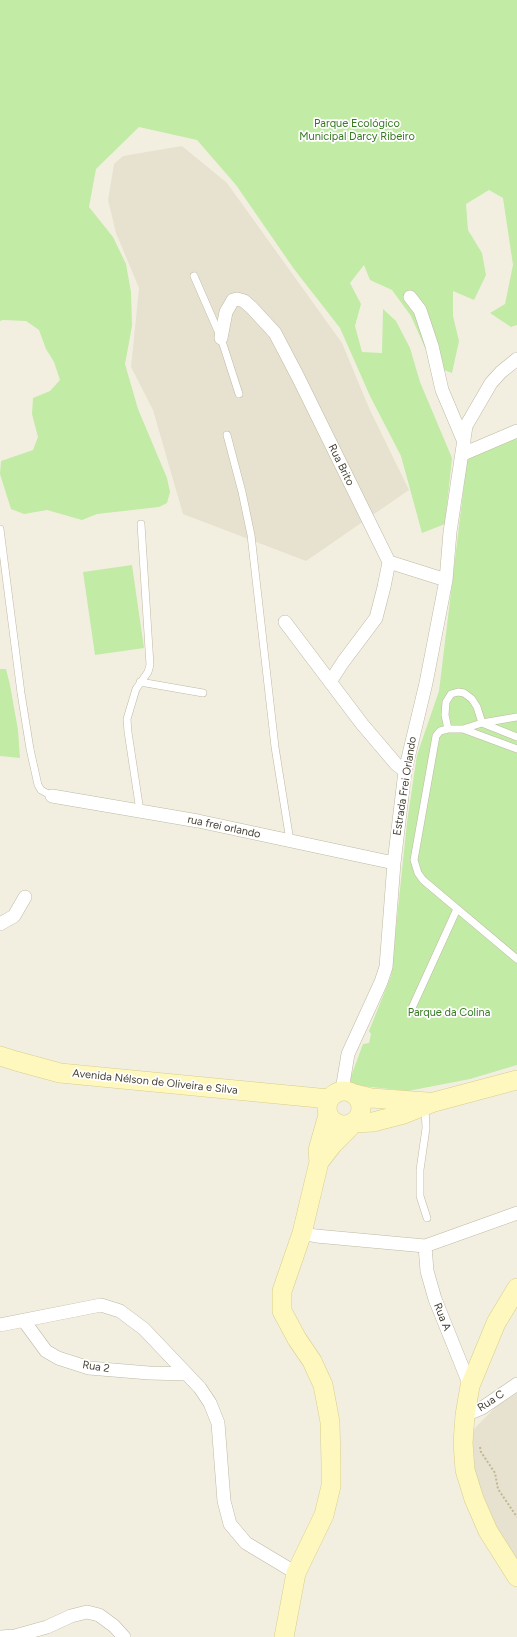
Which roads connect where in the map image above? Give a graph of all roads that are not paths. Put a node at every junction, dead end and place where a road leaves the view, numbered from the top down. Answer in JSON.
{"nodes":[{"id":1,"x":194,"y":276,"type":"dead end"},
{"id":2,"x":410,"y":297,"type":"dead end"},
{"id":3,"x":221,"y":338,"type":"junction"},
{"id":4,"x":517,"y":359,"type":"edge"},
{"id":5,"x":239,"y":394,"type":"dead end"},
{"id":6,"x":517,"y":431,"type":"edge"},
{"id":7,"x":226,"y":435,"type":"dead end"},
{"id":8,"x":463,"y":448,"type":"junction"},
{"id":9,"x":141,"y":524,"type":"dead end"},
{"id":10,"x":0,"y":529,"type":"edge"},
{"id":11,"x":389,"y":562,"type":"junction"},
{"id":12,"x":446,"y":580,"type":"junction"},
{"id":13,"x":285,"y":622,"type":"dead end"},
{"id":14,"x":140,"y":682,"type":"junction"},
{"id":15,"x":330,"y":682,"type":"junction"},
{"id":16,"x":203,"y":693,"type":"dead end"},
{"id":17,"x":517,"y":717,"type":"edge"},
{"id":18,"x":482,"y":724,"type":"junction"},
{"id":19,"x":448,"y":729,"type":"junction"},
{"id":20,"x":463,"y":729,"type":"junction"},
{"id":21,"x":517,"y":737,"type":"edge"},
{"id":22,"x":517,"y":749,"type":"edge"},
{"id":23,"x":405,"y":771,"type":"junction"},
{"id":24,"x":52,"y":796,"type":"joint"},
{"id":25,"x":140,"y":811,"type":"junction"},
{"id":26,"x":290,"y":841,"type":"junction"},
{"id":27,"x":394,"y":863,"type":"junction"},
{"id":28,"x":25,"y":897,"type":"dead end"},
{"id":29,"x":457,"y":909,"type":"junction"},
{"id":30,"x":0,"y":924,"type":"edge"},
{"id":31,"x":517,"y":959,"type":"edge"},
{"id":32,"x":410,"y":1010,"type":"dead end"},
{"id":33,"x":0,"y":1056,"type":"edge"},
{"id":34,"x":517,"y":1080,"type":"edge"},
{"id":35,"x":332,"y":1100,"type":"junction"},
{"id":36,"x":430,"y":1104,"type":"junction"},
{"id":37,"x":354,"y":1123,"type":"junction"},
{"id":38,"x":319,"y":1162,"type":"junction"},
{"id":39,"x":517,"y":1213,"type":"edge"},
{"id":40,"x":427,"y":1218,"type":"dead end"},
{"id":41,"x":302,"y":1233,"type":"junction"},
{"id":42,"x":425,"y":1246,"type":"junction"},
{"id":43,"x":517,"y":1288,"type":"edge"},
{"id":44,"x":24,"y":1321,"type":"junction"},
{"id":45,"x":0,"y":1325,"type":"edge"},
{"id":46,"x":186,"y":1374,"type":"junction"},
{"id":47,"x":517,"y":1384,"type":"edge"},
{"id":48,"x":470,"y":1386,"type":"junction"},
{"id":49,"x":465,"y":1415,"type":"junction"},
{"id":50,"x":296,"y":1573,"type":"junction"},
{"id":51,"x":517,"y":1577,"type":"edge"},
{"id":52,"x":0,"y":1637,"type":"edge"},
{"id":53,"x":124,"y":1637,"type":"edge"},
{"id":54,"x":284,"y":1637,"type":"edge"}],
"edges":[{"from":1,"to":3,"type":"lane"},
{"from":2,"to":8,"type":"street"},
{"from":3,"to":5,"type":"lane"},
{"from":3,"to":11,"type":"street","name":"Rua Brito"},
{"from":4,"to":8,"type":"street","name":"Estrada Frei Orlando"},
{"from":6,"to":8,"type":"street"},
{"from":7,"to":26,"type":"lane"},
{"from":8,"to":12,"type":"street","name":"Estrada Frei Orlando"},
{"from":9,"to":14,"type":"lane"},
{"from":10,"to":24,"type":"lane"},
{"from":11,"to":12,"type":"street"},
{"from":11,"to":15,"type":"street"},
{"from":12,"to":23,"type":"street","name":"Estrada Frei Orlando"},
{"from":13,"to":15,"type":"street"},
{"from":14,"to":16,"type":"lane"},
{"from":14,"to":25,"type":"lane"},
{"from":15,"to":23,"type":"street"},
{"from":17,"to":18,"type":"lane"},
{"from":18,"to":19,"type":"lane"},
{"from":18,"to":20,"type":"lane"},
{"from":18,"to":21,"type":"lane"},
{"from":19,"to":20,"type":"lane"},
{"from":19,"to":29,"type":"lane"},
{"from":20,"to":22,"type":"lane"},
{"from":23,"to":27,"type":"street","name":"Estrada Frei Orlando"},
{"from":24,"to":25,"type":"street","name":"rua frei orlando"},
{"from":25,"to":26,"type":"street","name":"rua frei orlando"},
{"from":26,"to":27,"type":"street","name":"rua frei orlando"},
{"from":27,"to":35,"type":"street","name":"Estrada Frei Orlando"},
{"from":28,"to":30,"type":"street"},
{"from":29,"to":31,"type":"lane"},
{"from":29,"to":32,"type":"lane"},
{"from":33,"to":35,"type":"street","name":"Avenida Nélson de Oliveira e Silva"},
{"from":34,"to":36,"type":"street","name":"Avenida Nélson de Oliveira e Silva"},
{"from":35,"to":36,"type":"street","name":"Avenida Nélson de Oliveira e Silva"},
{"from":35,"to":37,"type":"street"},
{"from":35,"to":37,"type":"street"},
{"from":35,"to":38,"type":"street"},
{"from":36,"to":37,"type":"street","name":"Avenida Nélson de Oliveira e Silva"},
{"from":36,"to":40,"type":"lane"},
{"from":37,"to":38,"type":"street"},
{"from":38,"to":41,"type":"street"},
{"from":39,"to":42,"type":"street"},
{"from":41,"to":42,"type":"street"},
{"from":41,"to":50,"type":"street"},
{"from":42,"to":48,"type":"street","name":"Rua A"},
{"from":43,"to":48,"type":"street"},
{"from":44,"to":45,"type":"street"},
{"from":44,"to":46,"type":"street","name":"Rua 2"},
{"from":44,"to":46,"type":"street"},
{"from":46,"to":50,"type":"street"},
{"from":47,"to":49,"type":"street","name":"Rua C"},
{"from":48,"to":49,"type":"street"},
{"from":49,"to":51,"type":"street"},
{"from":50,"to":54,"type":"street"},
{"from":52,"to":53,"type":"street"}]}
